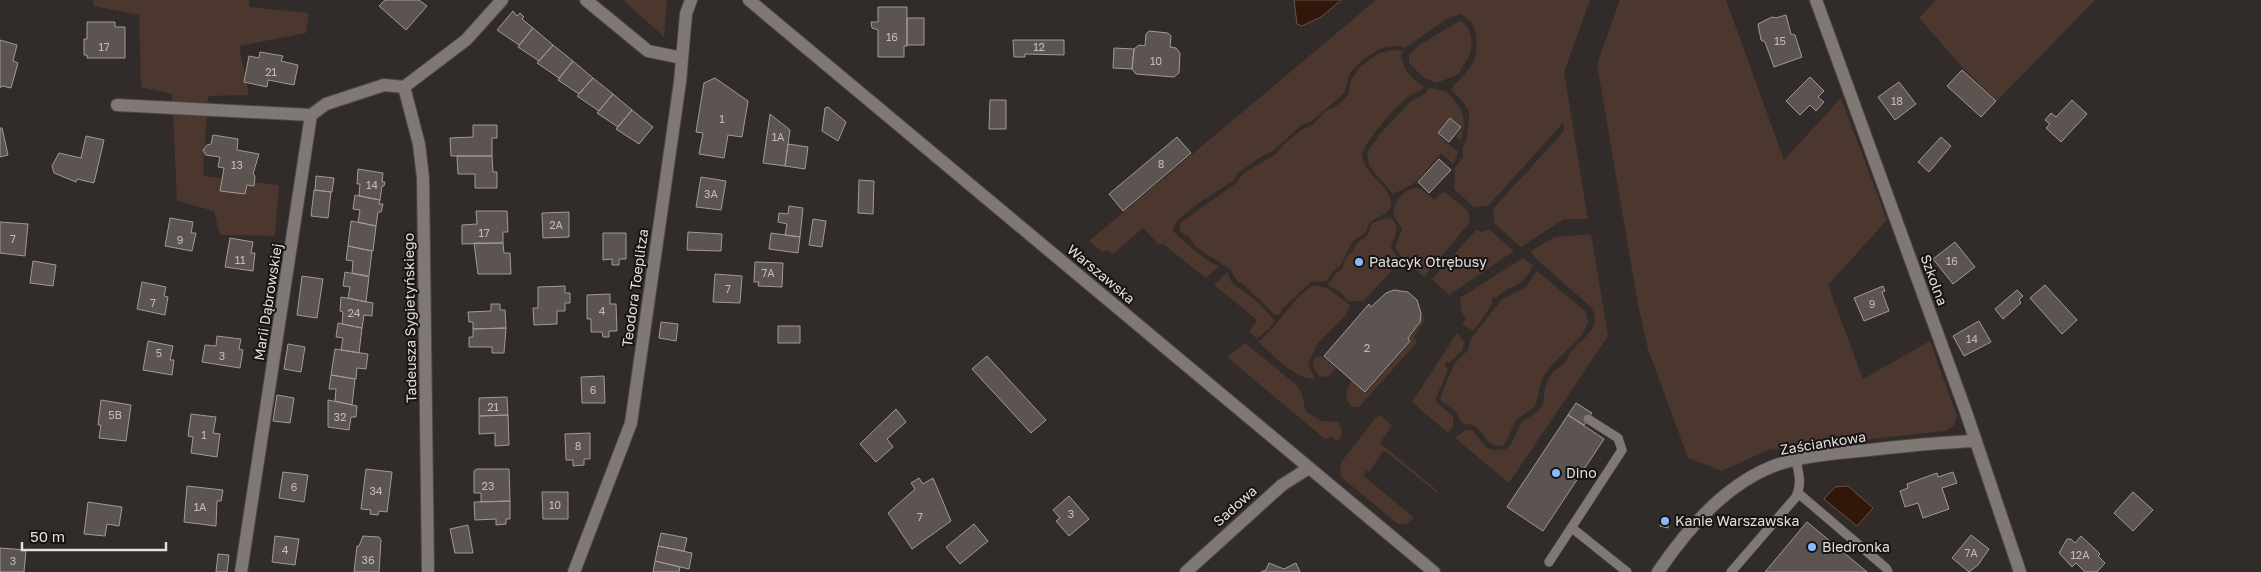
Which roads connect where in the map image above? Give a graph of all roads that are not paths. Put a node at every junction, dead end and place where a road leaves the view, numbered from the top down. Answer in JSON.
{"nodes":[{"id":1,"x":502,"y":0,"type":"edge"},
{"id":2,"x":586,"y":0,"type":"edge"},
{"id":3,"x":691,"y":0,"type":"edge"},
{"id":4,"x":749,"y":0,"type":"edge"},
{"id":5,"x":1816,"y":0,"type":"edge"},
{"id":6,"x":682,"y":58,"type":"junction"},
{"id":7,"x":404,"y":87,"type":"junction"},
{"id":8,"x":117,"y":105,"type":"dead end"},
{"id":9,"x":311,"y":115,"type":"junction"},
{"id":10,"x":1588,"y":419,"type":"dead end"},
{"id":11,"x":1976,"y":441,"type":"junction"},
{"id":12,"x":1796,"y":460,"type":"junction"},
{"id":13,"x":1309,"y":468,"type":"junction"},
{"id":14,"x":1798,"y":493,"type":"junction"},
{"id":15,"x":1572,"y":528,"type":"junction"},
{"id":16,"x":1549,"y":562,"type":"dead end"},
{"id":17,"x":241,"y":572,"type":"edge"},
{"id":18,"x":428,"y":572,"type":"edge"},
{"id":19,"x":574,"y":572,"type":"edge"},
{"id":20,"x":1186,"y":572,"type":"edge"},
{"id":21,"x":1434,"y":572,"type":"edge"},
{"id":22,"x":1627,"y":572,"type":"edge"},
{"id":23,"x":1658,"y":572,"type":"edge"},
{"id":24,"x":1731,"y":572,"type":"edge"},
{"id":25,"x":1888,"y":572,"type":"edge"},
{"id":26,"x":2020,"y":572,"type":"edge"}],
"edges":[{"from":1,"to":7,"type":"street"},
{"from":2,"to":6,"type":"street"},
{"from":3,"to":6,"type":"street","name":"Teodora Toeplitza"},
{"from":4,"to":13,"type":"street","name":"Warszawska"},
{"from":5,"to":11,"type":"street","name":"Szkolna"},
{"from":6,"to":19,"type":"street","name":"Teodora Toeplitza"},
{"from":7,"to":9,"type":"street"},
{"from":7,"to":18,"type":"street","name":"Tadeusza Sygietyńskiego"},
{"from":8,"to":9,"type":"street"},
{"from":9,"to":17,"type":"street","name":"Marii Dąbrowskiej"},
{"from":10,"to":15,"type":"lane"},
{"from":11,"to":12,"type":"street","name":"Zaściankowa"},
{"from":11,"to":26,"type":"street","name":"Szkolna"},
{"from":12,"to":14,"type":"lane"},
{"from":12,"to":23,"type":"street","name":"Zaściankowa"},
{"from":13,"to":20,"type":"street","name":"Sadowa"},
{"from":13,"to":21,"type":"street","name":"Warszawska"},
{"from":14,"to":24,"type":"lane"},
{"from":14,"to":25,"type":"lane"},
{"from":15,"to":16,"type":"lane"},
{"from":15,"to":22,"type":"lane"}]}
